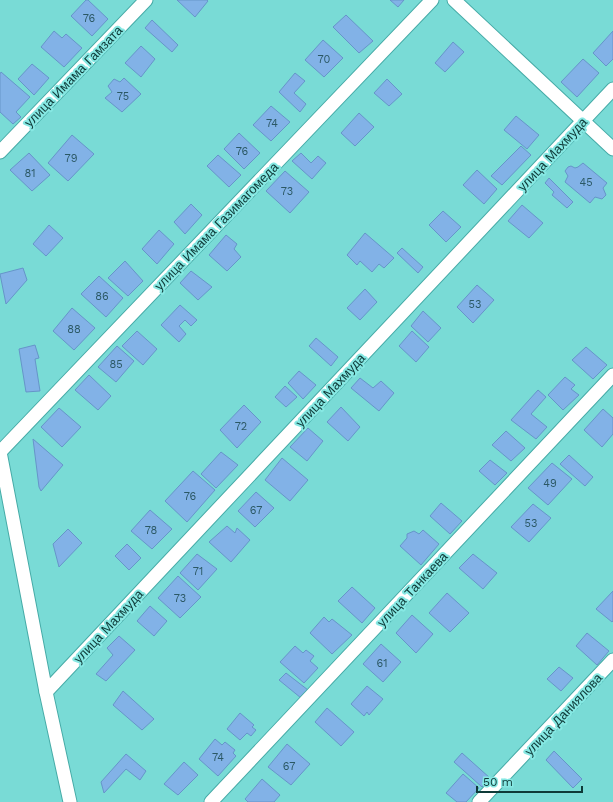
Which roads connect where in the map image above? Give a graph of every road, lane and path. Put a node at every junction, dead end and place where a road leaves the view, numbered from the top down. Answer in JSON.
{"nodes":[{"id":1,"x":146,"y":0,"type":"edge"},
{"id":2,"x":432,"y":0,"type":"edge"},
{"id":3,"x":454,"y":0,"type":"edge"},
{"id":4,"x":613,"y":89,"type":"edge"},
{"id":5,"x":583,"y":121,"type":"junction"},
{"id":6,"x":613,"y":149,"type":"edge"},
{"id":7,"x":0,"y":152,"type":"edge"},
{"id":8,"x":613,"y":375,"type":"edge"},
{"id":9,"x":0,"y":452,"type":"edge"},
{"id":10,"x":4,"y":491,"type":"edge"},
{"id":11,"x":613,"y":660,"type":"edge"},
{"id":12,"x":46,"y":692,"type":"junction"},
{"id":13,"x":70,"y":802,"type":"edge"},
{"id":14,"x":211,"y":802,"type":"edge"},
{"id":15,"x":479,"y":802,"type":"edge"}],
"edges":[{"from":1,"to":7,"type":"street","name":"улица Имама Гамзата"},
{"from":2,"to":9,"type":"street","name":"улица Имама Газимагомеда"},
{"from":3,"to":5,"type":"street"},
{"from":4,"to":5,"type":"street","name":"улица Махмуда"},
{"from":5,"to":6,"type":"street"},
{"from":5,"to":12,"type":"street","name":"улица Махмуда"},
{"from":8,"to":14,"type":"street","name":"улица Танкаева"},
{"from":9,"to":10,"type":"street"},
{"from":10,"to":12,"type":"street"},
{"from":11,"to":15,"type":"street","name":"улица Даниялова"},
{"from":12,"to":13,"type":"street"}]}
